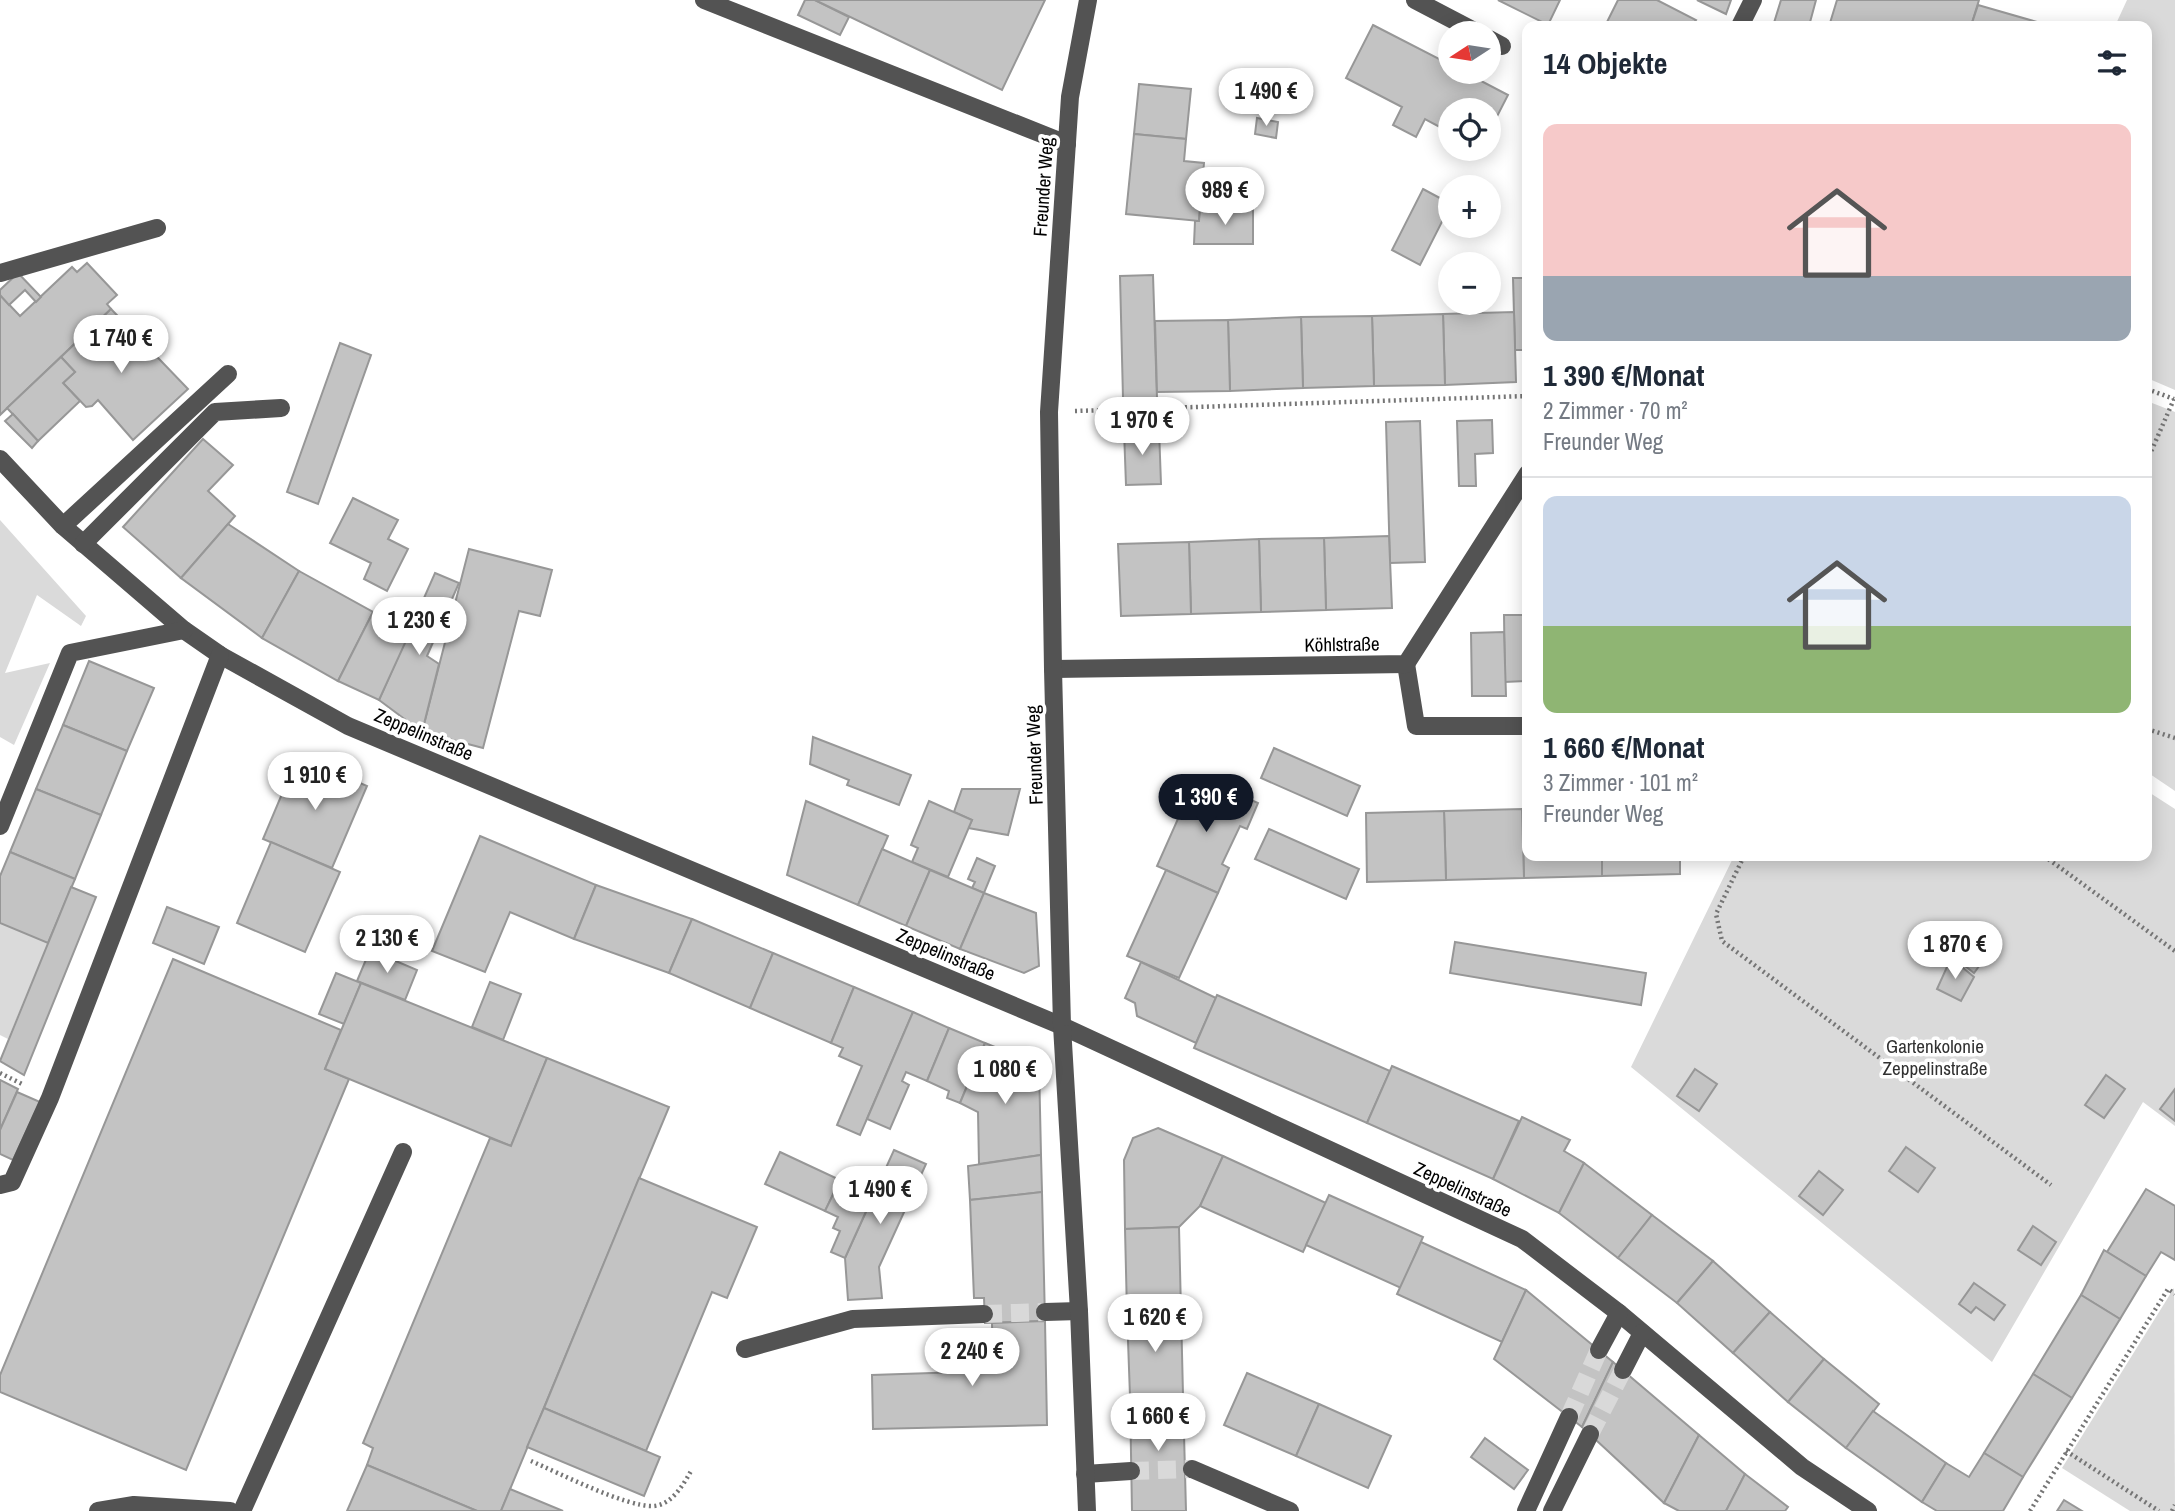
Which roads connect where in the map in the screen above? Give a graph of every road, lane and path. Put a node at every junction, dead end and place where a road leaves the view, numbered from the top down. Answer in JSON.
{"nodes":[{"id":1,"x":704,"y":0,"type":"edge"},
{"id":2,"x":1088,"y":0,"type":"edge"},
{"id":3,"x":1415,"y":0,"type":"edge"},
{"id":4,"x":1754,"y":0,"type":"edge"},
{"id":5,"x":1455,"y":21,"type":"edge"},
{"id":6,"x":1743,"y":21,"type":"edge"},
{"id":7,"x":1067,"y":144,"type":"junction"},
{"id":8,"x":157,"y":228,"type":"dead end"},
{"id":9,"x":0,"y":273,"type":"edge"},
{"id":10,"x":228,"y":374,"type":"dead end"},
{"id":11,"x":2152,"y":391,"type":"edge"},
{"id":12,"x":1522,"y":396,"type":"edge"},
{"id":13,"x":2175,"y":399,"type":"edge"},
{"id":14,"x":281,"y":408,"type":"dead end"},
{"id":15,"x":1049,"y":412,"type":"junction"},
{"id":16,"x":2152,"y":450,"type":"edge"},
{"id":17,"x":0,"y":459,"type":"edge"},
{"id":18,"x":1522,"y":482,"type":"edge"},
{"id":19,"x":63,"y":526,"type":"junction"},
{"id":20,"x":82,"y":544,"type":"junction"},
{"id":21,"x":184,"y":629,"type":"junction"},
{"id":22,"x":220,"y":655,"type":"junction"},
{"id":23,"x":1406,"y":664,"type":"junction"},
{"id":24,"x":1053,"y":669,"type":"junction"},
{"id":25,"x":1522,"y":726,"type":"edge"},
{"id":26,"x":2152,"y":731,"type":"edge"},
{"id":27,"x":2175,"y":738,"type":"edge"},
{"id":28,"x":0,"y":827,"type":"edge"},
{"id":29,"x":1742,"y":861,"type":"edge"},
{"id":30,"x":2051,"y":861,"type":"edge"},
{"id":31,"x":2175,"y":951,"type":"edge"},
{"id":32,"x":1062,"y":1026,"type":"junction"},
{"id":33,"x":403,"y":1152,"type":"dead end"},
{"id":34,"x":0,"y":1185,"type":"edge"},
{"id":35,"x":2051,"y":1185,"type":"dead end"},
{"id":36,"x":2175,"y":1294,"type":"edge"},
{"id":37,"x":1079,"y":1311,"type":"junction"},
{"id":38,"x":1045,"y":1312,"type":"tunnel mouth"},
{"id":39,"x":1619,"y":1312,"type":"junction"},
{"id":40,"x":984,"y":1314,"type":"tunnel mouth"},
{"id":41,"x":1642,"y":1333,"type":"junction"},
{"id":42,"x":745,"y":1349,"type":"dead end"},
{"id":43,"x":1599,"y":1350,"type":"tunnel mouth"},
{"id":44,"x":1623,"y":1370,"type":"tunnel mouth"},
{"id":45,"x":1569,"y":1417,"type":"tunnel mouth"},
{"id":46,"x":1590,"y":1434,"type":"tunnel mouth"},
{"id":47,"x":2066,"y":1451,"type":"junction"},
{"id":48,"x":531,"y":1461,"type":"dead end"},
{"id":49,"x":1192,"y":1469,"type":"tunnel mouth"},
{"id":50,"x":691,"y":1471,"type":"dead end"},
{"id":51,"x":1131,"y":1471,"type":"tunnel mouth"},
{"id":52,"x":1085,"y":1474,"type":"junction"},
{"id":53,"x":2175,"y":1505,"type":"edge"},
{"id":54,"x":98,"y":1511,"type":"edge"},
{"id":55,"x":230,"y":1511,"type":"edge"},
{"id":56,"x":242,"y":1511,"type":"edge"},
{"id":57,"x":1087,"y":1511,"type":"edge"},
{"id":58,"x":1290,"y":1511,"type":"edge"},
{"id":59,"x":1526,"y":1511,"type":"edge"},
{"id":60,"x":1552,"y":1511,"type":"edge"},
{"id":61,"x":1868,"y":1511,"type":"edge"},
{"id":62,"x":2029,"y":1511,"type":"edge"},
{"id":63,"x":2159,"y":1511,"type":"edge"},
{"id":64,"x":2172,"y":1511,"type":"edge"}],
"edges":[{"from":1,"to":7,"type":"street"},
{"from":2,"to":7,"type":"street","name":"Freunder Weg"},
{"from":3,"to":5,"type":"street"},
{"from":4,"to":6,"type":"street"},
{"from":7,"to":15,"type":"street","name":"Freunder Weg"},
{"from":8,"to":9,"type":"street"},
{"from":10,"to":19,"type":"street"},
{"from":11,"to":13,"type":"path"},
{"from":12,"to":15,"type":"path"},
{"from":13,"to":16,"type":"path"},
{"from":14,"to":20,"type":"street"},
{"from":15,"to":24,"type":"street","name":"Freunder Weg"},
{"from":17,"to":19,"type":"street","name":"Zeppelinstraße"},
{"from":18,"to":23,"type":"street","name":"Köhlstraße"},
{"from":19,"to":20,"type":"street","name":"Zeppelinstraße"},
{"from":20,"to":21,"type":"street","name":"Zeppelinstraße"},
{"from":21,"to":22,"type":"street","name":"Zeppelinstraße"},
{"from":21,"to":28,"type":"street"},
{"from":22,"to":32,"type":"street","name":"Zeppelinstraße"},
{"from":22,"to":34,"type":"street"},
{"from":23,"to":24,"type":"street","name":"Köhlstraße"},
{"from":23,"to":25,"type":"street"},
{"from":24,"to":32,"type":"street","name":"Freunder Weg"},
{"from":26,"to":27,"type":"path"},
{"from":29,"to":35,"type":"path"},
{"from":30,"to":31,"type":"path"},
{"from":32,"to":37,"type":"street","name":"Freunder Weg"},
{"from":32,"to":39,"type":"street","name":"Zeppelinstraße"},
{"from":33,"to":56,"type":"street"},
{"from":36,"to":47,"type":"path"},
{"from":37,"to":38,"type":"street"},
{"from":37,"to":52,"type":"street","name":"Freunder Weg"},
{"from":39,"to":41,"type":"street","name":"Zeppelinstraße"},
{"from":39,"to":43,"type":"street"},
{"from":40,"to":42,"type":"street"},
{"from":41,"to":44,"type":"street"},
{"from":41,"to":61,"type":"street","name":"Zeppelinstraße"},
{"from":45,"to":59,"type":"street"},
{"from":46,"to":60,"type":"street"},
{"from":47,"to":62,"type":"path"},
{"from":47,"to":63,"type":"path"},
{"from":48,"to":50,"type":"path"},
{"from":49,"to":58,"type":"street"},
{"from":51,"to":52,"type":"street"},
{"from":52,"to":57,"type":"street","name":"Freunder Weg"},
{"from":53,"to":64,"type":"path"},
{"from":54,"to":55,"type":"street"}]}
